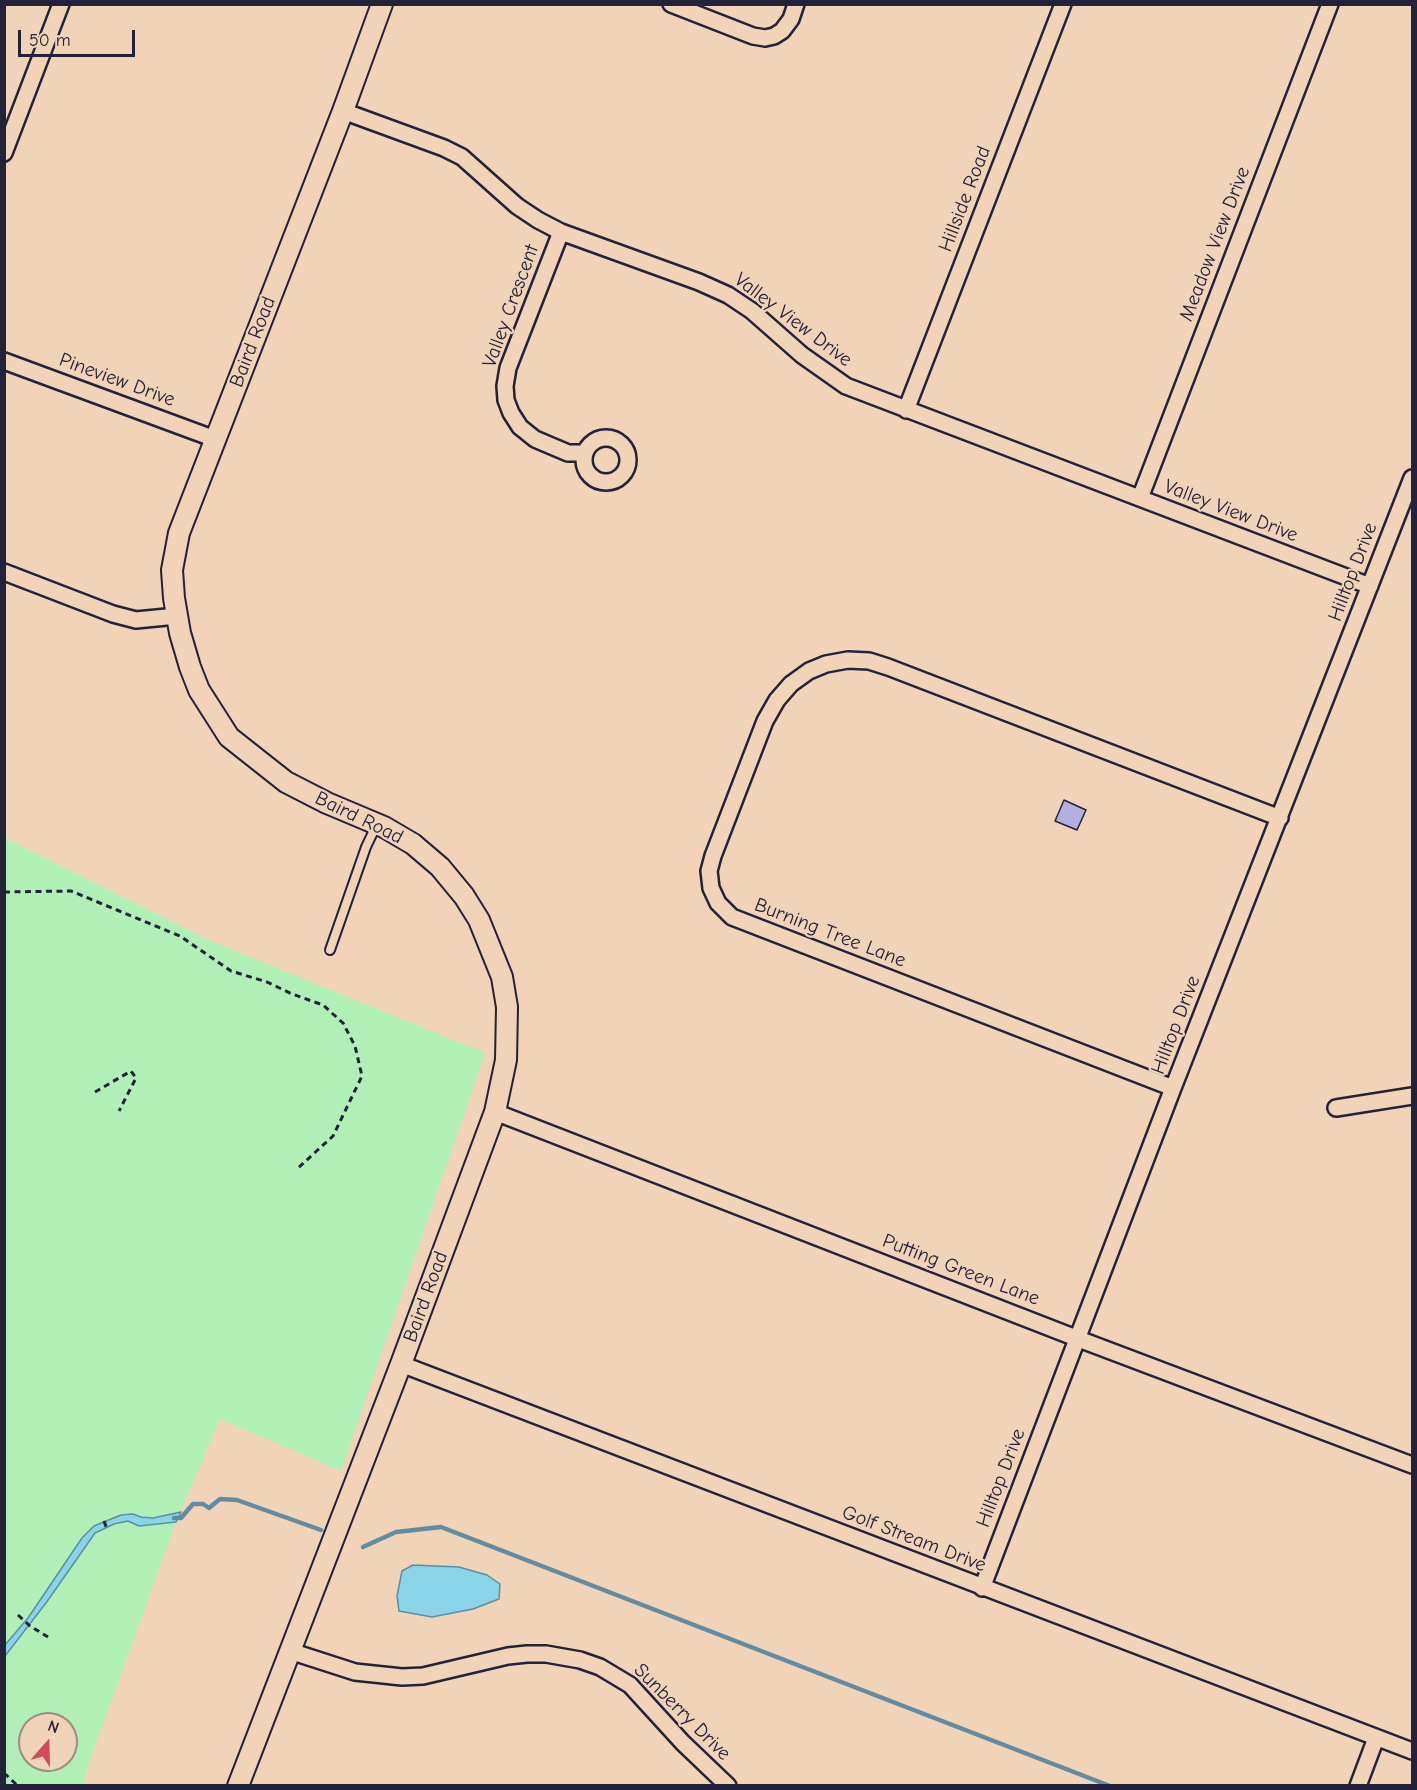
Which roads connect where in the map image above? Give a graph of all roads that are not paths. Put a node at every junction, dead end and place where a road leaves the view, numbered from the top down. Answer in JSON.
{"nodes":[{"id":1,"x":61,"y":4,"type":"edge"},
{"id":2,"x":382,"y":4,"type":"edge"},
{"id":3,"x":671,"y":4,"type":"edge"},
{"id":4,"x":796,"y":4,"type":"edge"},
{"id":5,"x":1063,"y":4,"type":"edge"},
{"id":6,"x":1330,"y":4,"type":"edge"},
{"id":7,"x":343,"y":111,"type":"junction"},
{"id":8,"x":4,"y":153,"type":"edge"},
{"id":9,"x":561,"y":232,"type":"junction"},
{"id":10,"x":4,"y":361,"type":"edge"},
{"id":11,"x":906,"y":410,"type":"junction"},
{"id":12,"x":215,"y":439,"type":"junction"},
{"id":13,"x":585,"y":453,"type":"dead end"},
{"id":14,"x":1413,"y":478,"type":"edge"},
{"id":15,"x":1140,"y":498,"type":"junction"},
{"id":16,"x":4,"y":572,"type":"edge"},
{"id":17,"x":1370,"y":586,"type":"junction"},
{"id":18,"x":177,"y":616,"type":"junction"},
{"id":19,"x":1280,"y":818,"type":"junction"},
{"id":20,"x":376,"y":824,"type":"junction"},
{"id":21,"x":330,"y":950,"type":"dead end"},
{"id":22,"x":1173,"y":1088,"type":"junction"},
{"id":23,"x":1413,"y":1096,"type":"edge"},
{"id":24,"x":1336,"y":1108,"type":"dead end"},
{"id":25,"x":495,"y":1112,"type":"junction"},
{"id":26,"x":1076,"y":1338,"type":"junction"},
{"id":27,"x":401,"y":1364,"type":"junction"},
{"id":28,"x":1413,"y":1465,"type":"edge"},
{"id":29,"x":982,"y":1588,"type":"junction"},
{"id":30,"x":290,"y":1651,"type":"junction"},
{"id":31,"x":1376,"y":1738,"type":"junction"},
{"id":32,"x":1413,"y":1751,"type":"edge"},
{"id":33,"x":238,"y":1785,"type":"edge"},
{"id":34,"x":728,"y":1785,"type":"edge"},
{"id":35,"x":1358,"y":1785,"type":"edge"}],
"edges":[{"from":1,"to":8,"type":"street"},
{"from":2,"to":7,"type":"street","name":"Baird Road"},
{"from":3,"to":4,"type":"street"},
{"from":5,"to":11,"type":"street","name":"Hillside Road"},
{"from":6,"to":15,"type":"street","name":"Meadow View Drive"},
{"from":7,"to":9,"type":"street","name":"Valley View Drive"},
{"from":7,"to":12,"type":"street","name":"Baird Road"},
{"from":9,"to":11,"type":"street","name":"Valley View Drive"},
{"from":9,"to":13,"type":"street","name":"Valley Crescent"},
{"from":10,"to":12,"type":"street","name":"Pineview Drive"},
{"from":11,"to":15,"type":"street","name":"Valley View Drive"},
{"from":12,"to":18,"type":"street","name":"Baird Road"},
{"from":14,"to":17,"type":"street","name":"Hilltop Drive"},
{"from":15,"to":17,"type":"street","name":"Valley View Drive"},
{"from":16,"to":18,"type":"street"},
{"from":17,"to":19,"type":"street","name":"Hilltop Drive"},
{"from":18,"to":20,"type":"street","name":"Baird Road"},
{"from":19,"to":22,"type":"street","name":"Hilltop Drive"},
{"from":19,"to":22,"type":"street","name":"Burning Tree Lane"},
{"from":20,"to":21,"type":"lane"},
{"from":20,"to":25,"type":"street","name":"Baird Road"},
{"from":22,"to":26,"type":"street","name":"Hilltop Drive"},
{"from":23,"to":24,"type":"street"},
{"from":25,"to":26,"type":"street","name":"Putting Green Lane"},
{"from":25,"to":27,"type":"street","name":"Baird Road"},
{"from":26,"to":28,"type":"street","name":"Putting Green Lane"},
{"from":26,"to":29,"type":"street","name":"Hilltop Drive"},
{"from":27,"to":29,"type":"street","name":"Golf Stream Drive"},
{"from":27,"to":30,"type":"street","name":"Baird Road"},
{"from":29,"to":31,"type":"street","name":"Golf Stream Drive"},
{"from":30,"to":33,"type":"street","name":"Baird Road"},
{"from":30,"to":34,"type":"street","name":"Sunberry Drive"},
{"from":31,"to":32,"type":"street","name":"Golf Stream Drive"},
{"from":31,"to":35,"type":"street"}]}
